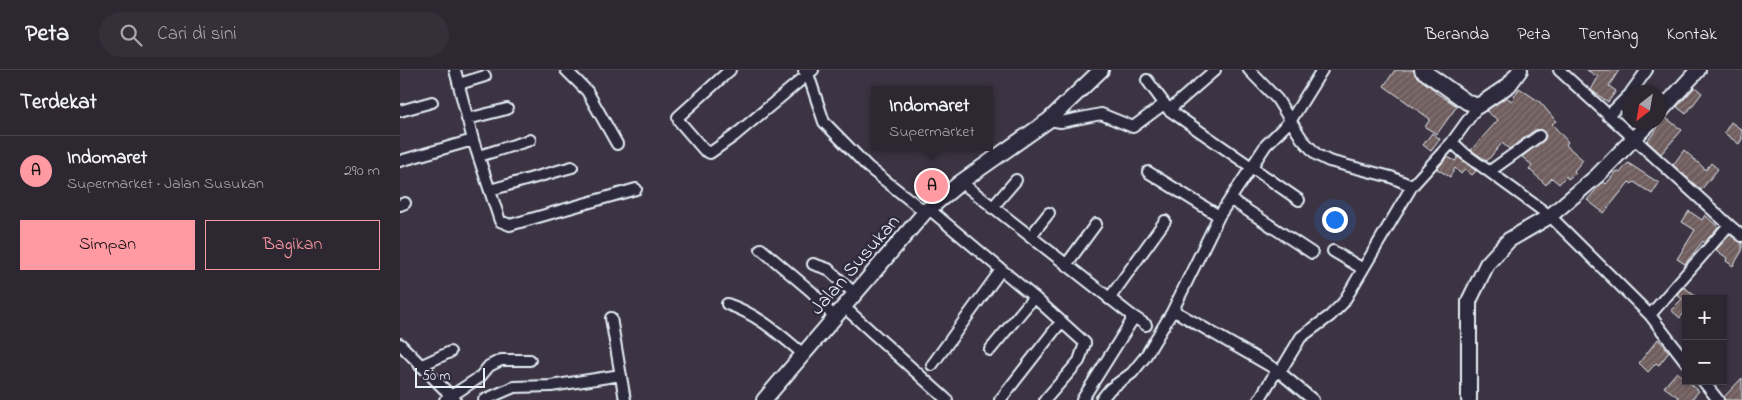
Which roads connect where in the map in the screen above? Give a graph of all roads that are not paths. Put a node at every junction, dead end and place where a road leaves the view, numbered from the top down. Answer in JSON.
{"nodes":[{"id":1,"x":455,"y":70,"type":"edge"},
{"id":2,"x":730,"y":70,"type":"edge"},
{"id":3,"x":1101,"y":70,"type":"edge"},
{"id":4,"x":1215,"y":70,"type":"edge"},
{"id":5,"x":1249,"y":70,"type":"edge"},
{"id":6,"x":1322,"y":70,"type":"edge"},
{"id":7,"x":1422,"y":70,"type":"edge"},
{"id":8,"x":1520,"y":70,"type":"edge"},
{"id":9,"x":1559,"y":70,"type":"edge"},
{"id":10,"x":1647,"y":70,"type":"edge"},
{"id":11,"x":1698,"y":70,"type":"edge"},
{"id":12,"x":571,"y":71,"type":"edge"},
{"id":13,"x":808,"y":71,"type":"edge"},
{"id":14,"x":485,"y":76,"type":"dead end"},
{"id":15,"x":1146,"y":80,"type":"dead end"},
{"id":16,"x":459,"y":84,"type":"junction"},
{"id":17,"x":1636,"y":85,"type":"edge"},
{"id":18,"x":1622,"y":101,"type":"edge"},
{"id":19,"x":432,"y":102,"type":"dead end"},
{"id":20,"x":1667,"y":104,"type":"edge"},
{"id":21,"x":1478,"y":106,"type":"junction"},
{"id":22,"x":1167,"y":107,"type":"junction"},
{"id":23,"x":506,"y":108,"type":"dead end"},
{"id":24,"x":400,"y":111,"type":"edge"},
{"id":25,"x":1608,"y":116,"type":"junction"},
{"id":26,"x":467,"y":118,"type":"junction"},
{"id":27,"x":1049,"y":120,"type":"junction"},
{"id":28,"x":1292,"y":120,"type":"junction"},
{"id":29,"x":1642,"y":130,"type":"edge"},
{"id":30,"x":1539,"y":136,"type":"dead end"},
{"id":31,"x":472,"y":140,"type":"junction"},
{"id":32,"x":530,"y":140,"type":"dead end"},
{"id":33,"x":1633,"y":140,"type":"junction"},
{"id":34,"x":1452,"y":142,"type":"junction"},
{"id":35,"x":617,"y":144,"type":"dead end"},
{"id":36,"x":479,"y":156,"type":"junction"},
{"id":37,"x":400,"y":161,"type":"edge"},
{"id":38,"x":572,"y":167,"type":"dead end"},
{"id":39,"x":1251,"y":167,"type":"junction"},
{"id":40,"x":1490,"y":171,"type":"junction"},
{"id":41,"x":1148,"y":172,"type":"dead end"},
{"id":42,"x":1016,"y":180,"type":"dead end"},
{"id":43,"x":961,"y":182,"type":"junction"},
{"id":44,"x":1412,"y":186,"type":"junction"},
{"id":45,"x":636,"y":189,"type":"dead end"},
{"id":46,"x":490,"y":190,"type":"junction"},
{"id":47,"x":1230,"y":198,"type":"junction"},
{"id":48,"x":1298,"y":200,"type":"dead end"},
{"id":49,"x":992,"y":208,"type":"junction"},
{"id":50,"x":927,"y":211,"type":"junction"},
{"id":51,"x":1049,"y":213,"type":"dead end"},
{"id":52,"x":1218,"y":216,"type":"junction"},
{"id":53,"x":1550,"y":216,"type":"junction"},
{"id":54,"x":1165,"y":221,"type":"dead end"},
{"id":55,"x":1096,"y":224,"type":"dead end"},
{"id":56,"x":1729,"y":225,"type":"junction"},
{"id":57,"x":1742,"y":236,"type":"edge"},
{"id":58,"x":1030,"y":237,"type":"junction"},
{"id":59,"x":761,"y":249,"type":"dead end"},
{"id":60,"x":1333,"y":251,"type":"dead end"},
{"id":61,"x":1312,"y":254,"type":"dead end"},
{"id":62,"x":814,"y":264,"type":"dead end"},
{"id":63,"x":1066,"y":265,"type":"junction"},
{"id":64,"x":1363,"y":269,"type":"junction"},
{"id":65,"x":1001,"y":270,"type":"junction"},
{"id":66,"x":855,"y":294,"type":"junction"},
{"id":67,"x":1034,"y":296,"type":"junction"},
{"id":68,"x":1109,"y":299,"type":"junction"},
{"id":69,"x":727,"y":304,"type":"dead end"},
{"id":70,"x":843,"y":306,"type":"junction"},
{"id":71,"x":1172,"y":312,"type":"junction"},
{"id":72,"x":1131,"y":314,"type":"junction"},
{"id":73,"x":1650,"y":315,"type":"junction"},
{"id":74,"x":834,"y":317,"type":"junction"},
{"id":75,"x":611,"y":318,"type":"dead end"},
{"id":76,"x":1061,"y":322,"type":"junction"},
{"id":77,"x":1146,"y":325,"type":"dead end"},
{"id":78,"x":400,"y":344,"type":"edge"},
{"id":79,"x":990,"y":350,"type":"dead end"},
{"id":80,"x":450,"y":352,"type":"dead end"},
{"id":81,"x":802,"y":353,"type":"junction"},
{"id":82,"x":1682,"y":357,"type":"edge"},
{"id":83,"x":530,"y":360,"type":"dead end"},
{"id":84,"x":932,"y":365,"type":"dead end"},
{"id":85,"x":420,"y":366,"type":"junction"},
{"id":86,"x":1278,"y":371,"type":"junction"},
{"id":87,"x":621,"y":375,"type":"junction"},
{"id":88,"x":1706,"y":385,"type":"edge"},
{"id":89,"x":451,"y":398,"type":"edge"},
{"id":90,"x":484,"y":400,"type":"edge"},
{"id":91,"x":625,"y":400,"type":"edge"},
{"id":92,"x":764,"y":400,"type":"edge"},
{"id":93,"x":947,"y":400,"type":"edge"},
{"id":94,"x":1000,"y":400,"type":"edge"},
{"id":95,"x":1045,"y":400,"type":"edge"},
{"id":96,"x":1082,"y":400,"type":"edge"},
{"id":97,"x":1101,"y":400,"type":"edge"},
{"id":98,"x":1259,"y":400,"type":"edge"},
{"id":99,"x":1313,"y":400,"type":"edge"},
{"id":100,"x":1468,"y":400,"type":"edge"},
{"id":101,"x":1718,"y":400,"type":"edge"}],
"edges":[{"from":1,"to":16,"type":"street"},
{"from":2,"to":13,"type":"street"},
{"from":3,"to":27,"type":"street","name":"Jalan Susukan"},
{"from":4,"to":22,"type":"street"},
{"from":5,"to":28,"type":"street"},
{"from":6,"to":28,"type":"street"},
{"from":7,"to":21,"type":"street"},
{"from":8,"to":21,"type":"street"},
{"from":9,"to":25,"type":"street"},
{"from":10,"to":17,"type":"street"},
{"from":11,"to":20,"type":"street"},
{"from":12,"to":35,"type":"street"},
{"from":13,"to":50,"type":"street"},
{"from":14,"to":16,"type":"street"},
{"from":15,"to":22,"type":"street"},
{"from":16,"to":26,"type":"street"},
{"from":18,"to":25,"type":"street"},
{"from":19,"to":24,"type":"street"},
{"from":21,"to":34,"type":"street"},
{"from":22,"to":27,"type":"street"},
{"from":22,"to":39,"type":"street"},
{"from":23,"to":26,"type":"street"},
{"from":25,"to":33,"type":"street"},
{"from":26,"to":31,"type":"street"},
{"from":27,"to":43,"type":"street","name":"Jalan Susukan"},
{"from":28,"to":39,"type":"street"},
{"from":28,"to":44,"type":"street"},
{"from":29,"to":33,"type":"street"},
{"from":30,"to":40,"type":"street"},
{"from":31,"to":36,"type":"street"},
{"from":31,"to":37,"type":"street"},
{"from":32,"to":36,"type":"street"},
{"from":33,"to":53,"type":"street"},
{"from":33,"to":56,"type":"street"},
{"from":34,"to":40,"type":"street"},
{"from":34,"to":44,"type":"street"},
{"from":36,"to":46,"type":"street"},
{"from":38,"to":46,"type":"street"},
{"from":39,"to":47,"type":"street"},
{"from":39,"to":48,"type":"street"},
{"from":40,"to":53,"type":"street"},
{"from":41,"to":52,"type":"street"},
{"from":42,"to":49,"type":"street"},
{"from":43,"to":49,"type":"street"},
{"from":43,"to":50,"type":"street","name":"Jalan Susukan"},
{"from":44,"to":64,"type":"street"},
{"from":45,"to":46,"type":"street"},
{"from":47,"to":52,"type":"street"},
{"from":47,"to":61,"type":"street"},
{"from":49,"to":58,"type":"street"},
{"from":50,"to":65,"type":"street"},
{"from":50,"to":66,"type":"street","name":"Jalan Susukan"},
{"from":51,"to":58,"type":"street"},
{"from":52,"to":71,"type":"street"},
{"from":53,"to":73,"type":"street"},
{"from":53,"to":100,"type":"street"},
{"from":54,"to":68,"type":"street"},
{"from":55,"to":63,"type":"street"},
{"from":56,"to":57,"type":"street"},
{"from":56,"to":73,"type":"street"},
{"from":58,"to":63,"type":"street"},
{"from":59,"to":74,"type":"street"},
{"from":60,"to":64,"type":"street"},
{"from":62,"to":66,"type":"street"},
{"from":63,"to":68,"type":"street"},
{"from":64,"to":86,"type":"street"},
{"from":65,"to":67,"type":"street"},
{"from":65,"to":84,"type":"street"},
{"from":66,"to":70,"type":"street","name":"Jalan Susukan"},
{"from":67,"to":76,"type":"street"},
{"from":67,"to":79,"type":"street"},
{"from":68,"to":72,"type":"street"},
{"from":69,"to":81,"type":"street"},
{"from":70,"to":74,"type":"street","name":"Jalan Susukan"},
{"from":70,"to":93,"type":"street"},
{"from":71,"to":86,"type":"street"},
{"from":71,"to":97,"type":"street"},
{"from":72,"to":77,"type":"street"},
{"from":72,"to":96,"type":"street"},
{"from":73,"to":82,"type":"street"},
{"from":74,"to":81,"type":"street","name":"Jalan Susukan"},
{"from":75,"to":87,"type":"street"},
{"from":76,"to":94,"type":"street"},
{"from":76,"to":95,"type":"street"},
{"from":78,"to":85,"type":"street"},
{"from":80,"to":85,"type":"street"},
{"from":81,"to":92,"type":"street","name":"Jalan Susukan"},
{"from":83,"to":89,"type":"street"},
{"from":85,"to":89,"type":"street"},
{"from":86,"to":98,"type":"street"},
{"from":86,"to":99,"type":"street"},
{"from":87,"to":90,"type":"street"},
{"from":87,"to":91,"type":"street"},
{"from":88,"to":101,"type":"street"}]}
